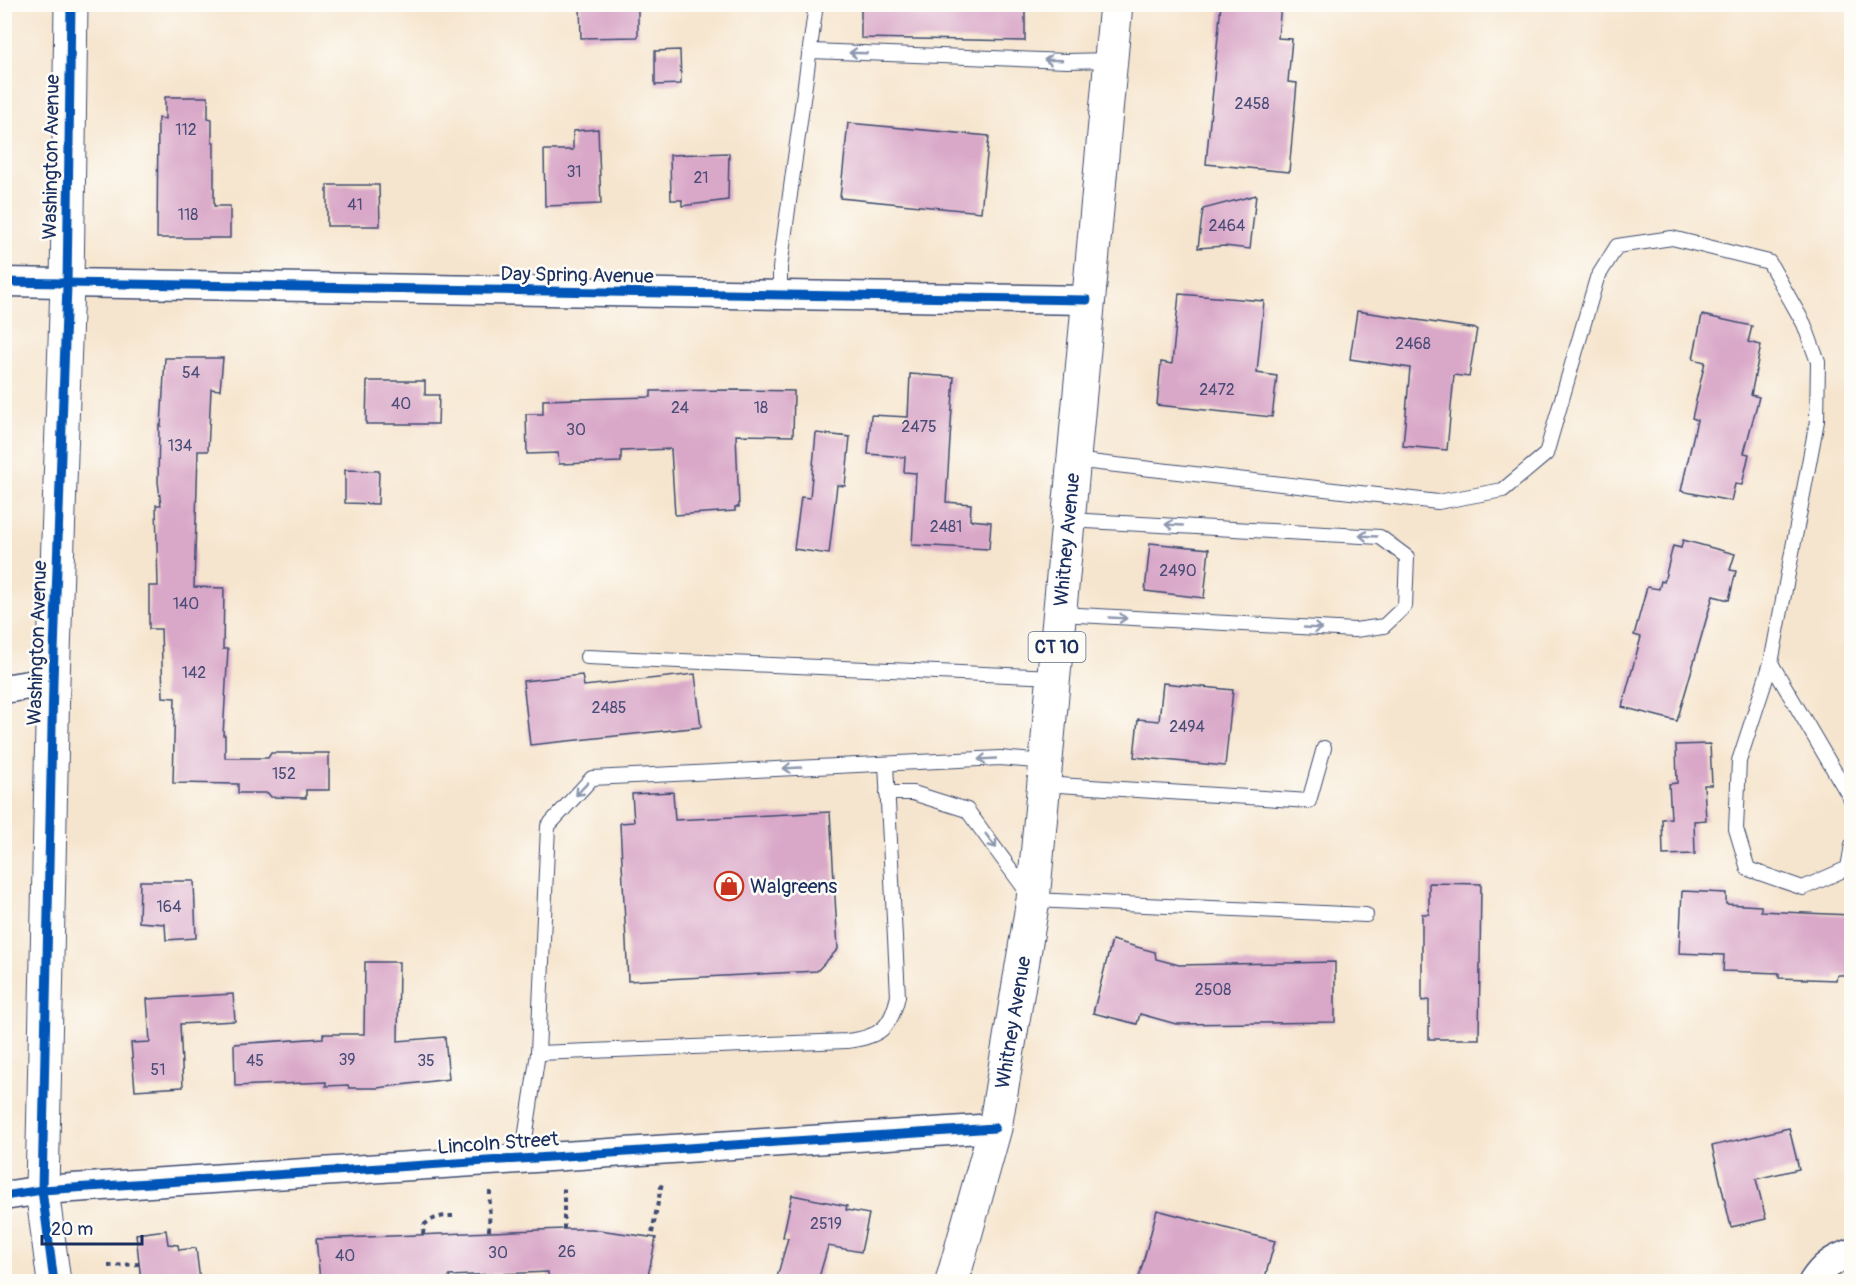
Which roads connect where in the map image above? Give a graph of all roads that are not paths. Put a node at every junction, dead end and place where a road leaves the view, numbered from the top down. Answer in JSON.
{"nodes":[{"id":1,"x":71,"y":4,"type":"edge"},
{"id":2,"x":816,"y":4,"type":"edge"},
{"id":3,"x":1116,"y":4,"type":"edge"},
{"id":4,"x":811,"y":51,"type":"junction"},
{"id":5,"x":1111,"y":60,"type":"junction"},
{"id":6,"x":4,"y":282,"type":"edge"},
{"id":7,"x":67,"y":285,"type":"junction"},
{"id":8,"x":780,"y":296,"type":"junction"},
{"id":9,"x":1087,"y":300,"type":"junction"},
{"id":10,"x":1072,"y":460,"type":"junction"},
{"id":11,"x":1068,"y":520,"type":"junction"},
{"id":12,"x":1060,"y":614,"type":"junction"},
{"id":13,"x":587,"y":657,"type":"dead end"},
{"id":14,"x":1771,"y":663,"type":"junction"},
{"id":15,"x":1054,"y":677,"type":"junction"},
{"id":16,"x":53,"y":681,"type":"junction"},
{"id":17,"x":4,"y":689,"type":"edge"},
{"id":18,"x":1324,"y":748,"type":"dead end"},
{"id":19,"x":886,"y":764,"type":"junction"},
{"id":20,"x":1045,"y":773,"type":"junction"},
{"id":21,"x":887,"y":793,"type":"junction"},
{"id":22,"x":1851,"y":801,"type":"edge"},
{"id":23,"x":1851,"y":845,"type":"edge"},
{"id":24,"x":1033,"y":900,"type":"junction"},
{"id":25,"x":1366,"y":915,"type":"dead end"},
{"id":26,"x":538,"y":1053,"type":"junction"},
{"id":27,"x":995,"y":1128,"type":"junction"},
{"id":28,"x":522,"y":1159,"type":"junction"},
{"id":29,"x":42,"y":1190,"type":"junction"},
{"id":30,"x":4,"y":1196,"type":"edge"},
{"id":31,"x":1851,"y":1253,"type":"edge"},
{"id":32,"x":54,"y":1281,"type":"edge"},
{"id":33,"x":952,"y":1281,"type":"edge"},
{"id":34,"x":1813,"y":1281,"type":"edge"}],
"edges":[{"from":1,"to":7,"type":"main road","name":"Washington Avenue"},
{"from":2,"to":4,"type":"lane"},
{"from":3,"to":5,"type":"main road","name":"Whitney Avenue","number":"CT 10"},
{"from":5,"to":4,"type":"lane","one_way":true},
{"from":4,"to":8,"type":"lane"},
{"from":5,"to":9,"type":"main road","name":"Whitney Avenue","number":"CT 10"},
{"from":6,"to":7,"type":"street","name":"Day Spring Avenue"},
{"from":7,"to":8,"type":"street","name":"Day Spring Avenue"},
{"from":7,"to":16,"type":"main road","name":"Washington Avenue"},
{"from":8,"to":9,"type":"street","name":"Day Spring Avenue"},
{"from":9,"to":10,"type":"main road","name":"Whitney Avenue","number":"CT 10"},
{"from":10,"to":11,"type":"main road","name":"Whitney Avenue","number":"CT 10"},
{"from":10,"to":14,"type":"lane"},
{"from":11,"to":12,"type":"main road","name":"Whitney Avenue","number":"CT 10"},
{"from":12,"to":11,"type":"lane","one_way":true},
{"from":12,"to":15,"type":"main road","name":"Whitney Avenue","number":"CT 10"},
{"from":13,"to":15,"type":"lane"},
{"from":14,"to":22,"type":"lane"},
{"from":14,"to":23,"type":"lane"},
{"from":15,"to":20,"type":"main road","name":"Whitney Avenue","number":"CT 10"},
{"from":16,"to":17,"type":"street"},
{"from":16,"to":29,"type":"main road","name":"Washington Avenue"},
{"from":18,"to":20,"type":"lane"},
{"from":20,"to":19,"type":"lane","one_way":true},
{"from":19,"to":21,"type":"lane"},
{"from":19,"to":26,"type":"lane","one_way":true},
{"from":20,"to":24,"type":"main road","name":"Whitney Avenue","number":"CT 10"},
{"from":21,"to":24,"type":"lane","one_way":true},
{"from":21,"to":26,"type":"lane"},
{"from":24,"to":25,"type":"lane"},
{"from":24,"to":27,"type":"main road","name":"Whitney Avenue","number":"CT 10"},
{"from":26,"to":28,"type":"lane"},
{"from":27,"to":28,"type":"street","name":"Lincoln Street"},
{"from":27,"to":33,"type":"main road","name":"Whitney Avenue","number":"CT 10"},
{"from":28,"to":29,"type":"street","name":"Lincoln Street"},
{"from":29,"to":30,"type":"street","name":"Lincoln Street"},
{"from":29,"to":32,"type":"main road","name":"Washington Avenue"},
{"from":31,"to":34,"type":"street"}]}
